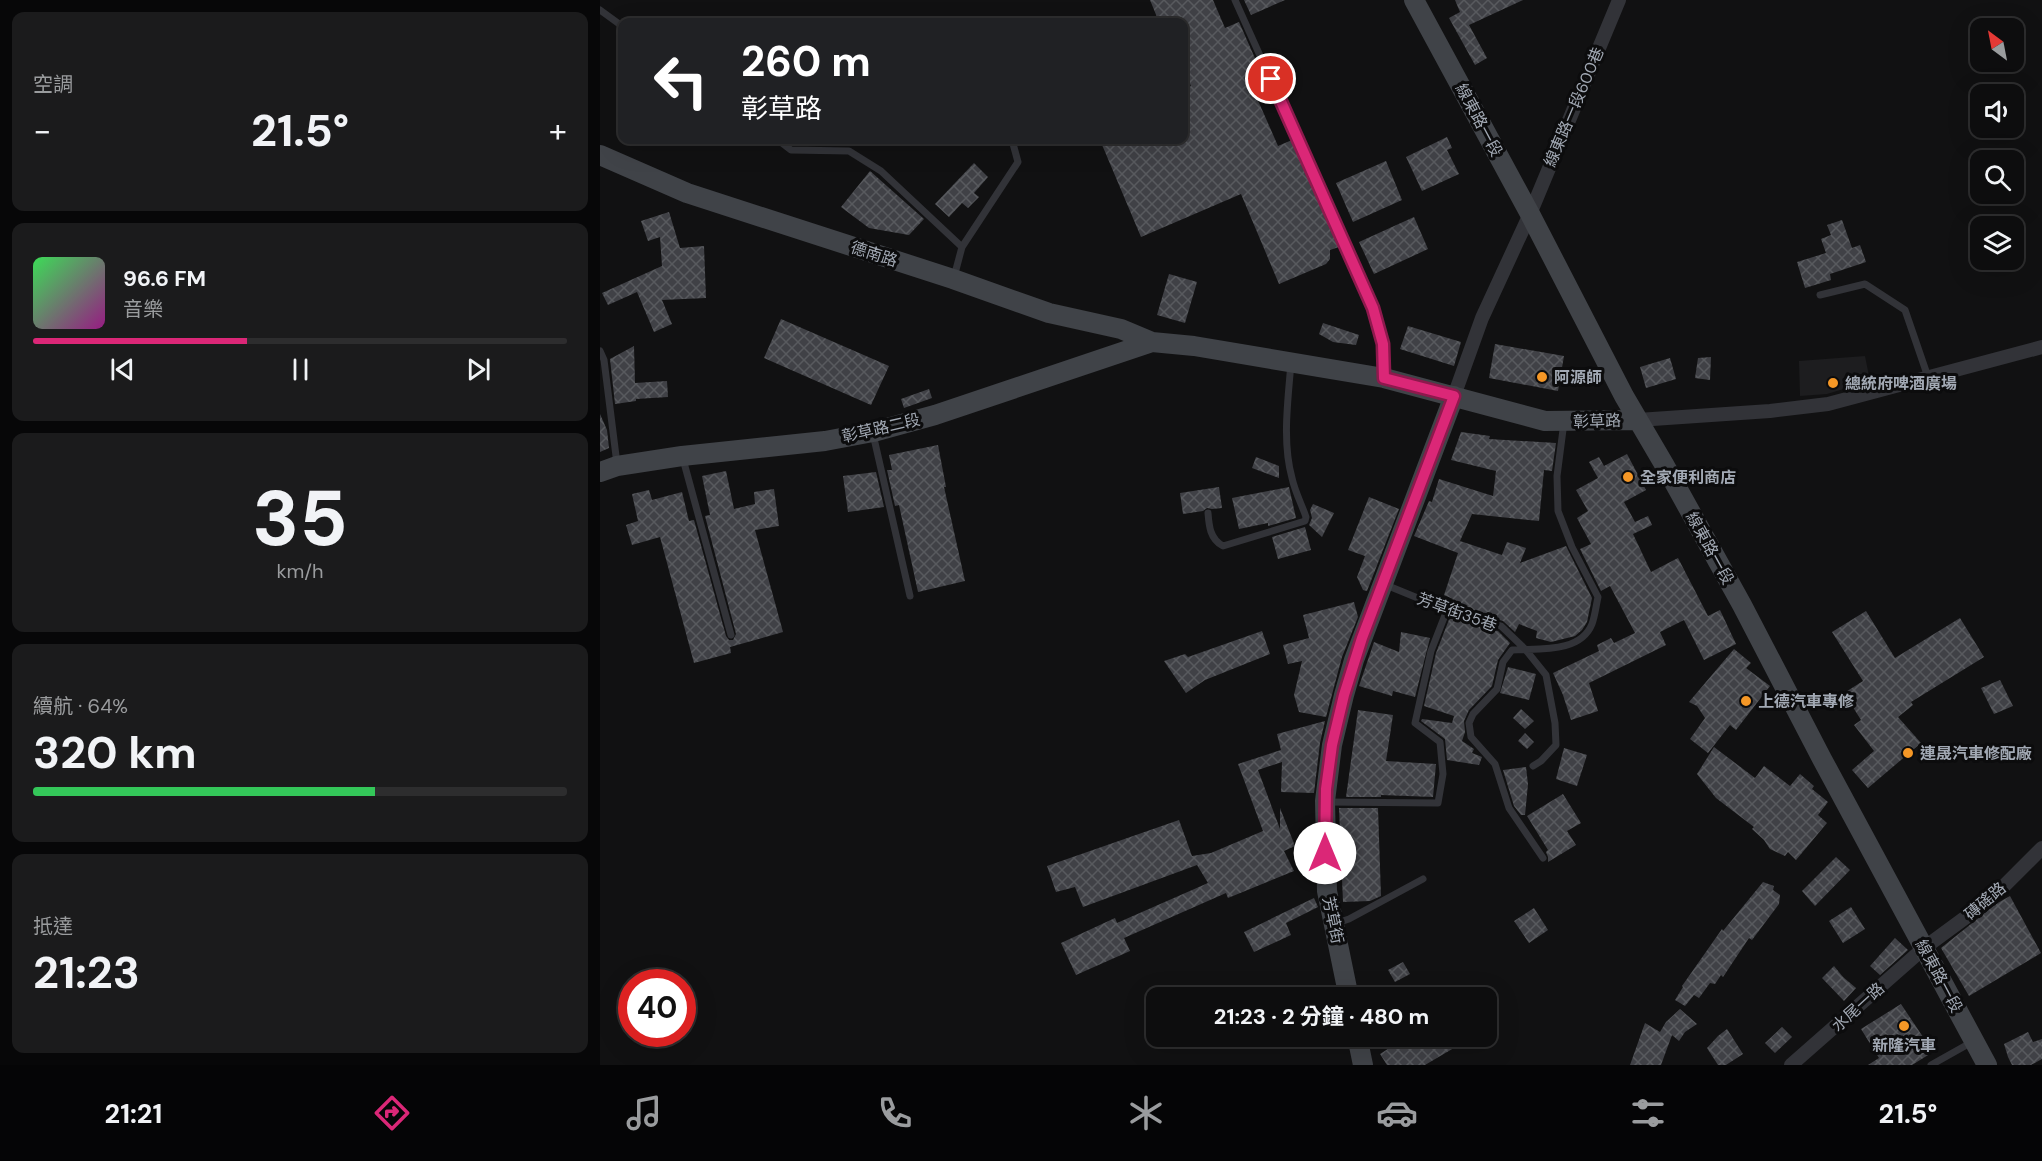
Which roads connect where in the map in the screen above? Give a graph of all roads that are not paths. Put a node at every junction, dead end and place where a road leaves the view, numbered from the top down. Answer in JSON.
{"nodes":[{"id":1,"x":1235,"y":0,"type":"edge"},
{"id":2,"x":1414,"y":0,"type":"edge"},
{"id":3,"x":1619,"y":0,"type":"edge"},
{"id":4,"x":600,"y":10,"type":"edge"},
{"id":5,"x":618,"y":23,"type":"edge"},
{"id":6,"x":783,"y":144,"type":"edge"},
{"id":7,"x":1013,"y":144,"type":"edge"},
{"id":8,"x":600,"y":155,"type":"edge"},
{"id":9,"x":1530,"y":214,"type":"junction"},
{"id":10,"x":962,"y":247,"type":"junction"},
{"id":11,"x":953,"y":279,"type":"junction"},
{"id":12,"x":1820,"y":296,"type":"dead end"},
{"id":13,"x":1152,"y":342,"type":"junction"},
{"id":14,"x":2042,"y":346,"type":"edge"},
{"id":15,"x":600,"y":351,"type":"edge"},
{"id":16,"x":1292,"y":361,"type":"junction"},
{"id":17,"x":1928,"y":377,"type":"junction"},
{"id":18,"x":1384,"y":378,"type":"junction"},
{"id":19,"x":1454,"y":396,"type":"junction"},
{"id":20,"x":1638,"y":420,"type":"junction"},
{"id":21,"x":1564,"y":422,"type":"junction"},
{"id":22,"x":873,"y":432,"type":"junction"},
{"id":23,"x":682,"y":456,"type":"junction"},
{"id":24,"x":608,"y":469,"type":"edge"},
{"id":25,"x":1208,"y":513,"type":"dead end"},
{"id":26,"x":1383,"y":584,"type":"junction"},
{"id":27,"x":910,"y":596,"type":"dead end"},
{"id":28,"x":1447,"y":610,"type":"junction"},
{"id":29,"x":731,"y":635,"type":"dead end"},
{"id":30,"x":1525,"y":649,"type":"junction"},
{"id":31,"x":1533,"y":766,"type":"dead end"},
{"id":32,"x":1325,"y":801,"type":"junction"},
{"id":33,"x":2042,"y":848,"type":"edge"},
{"id":34,"x":1543,"y":858,"type":"dead end"},
{"id":35,"x":1423,"y":879,"type":"dead end"},
{"id":36,"x":1334,"y":924,"type":"junction"},
{"id":37,"x":1924,"y":948,"type":"junction"},
{"id":38,"x":1347,"y":987,"type":"edge"},
{"id":39,"x":1974,"y":1041,"type":"junction"},
{"id":40,"x":1359,"y":1047,"type":"edge"},
{"id":41,"x":1362,"y":1065,"type":"edge"},
{"id":42,"x":1791,"y":1065,"type":"edge"},
{"id":43,"x":1931,"y":1065,"type":"edge"},
{"id":44,"x":1988,"y":1065,"type":"edge"}],
"edges":[{"from":1,"to":18,"type":"lane"},
{"from":2,"to":9,"type":"street","name":"線東路一段"},
{"from":3,"to":9,"type":"street","name":"線東路一段600巷"},
{"from":4,"to":5,"type":"lane"},
{"from":6,"to":10,"type":"lane"},
{"from":7,"to":10,"type":"lane"},
{"from":8,"to":11,"type":"street","name":"德南路"},
{"from":9,"to":19,"type":"street","name":"線東路一段600巷"},
{"from":9,"to":20,"type":"street","name":"線東路一段"},
{"from":10,"to":11,"type":"lane"},
{"from":11,"to":13,"type":"street","name":"德南路"},
{"from":12,"to":17,"type":"lane"},
{"from":13,"to":16,"type":"street","name":"彰草路"},
{"from":13,"to":22,"type":"street","name":"彰草路二段"},
{"from":14,"to":17,"type":"street","name":"彰草路"},
{"from":15,"to":24,"type":"lane"},
{"from":16,"to":18,"type":"street","name":"彰草路"},
{"from":16,"to":25,"type":"lane"},
{"from":17,"to":20,"type":"street","name":"彰草路"},
{"from":18,"to":19,"type":"street","name":"彰草路"},
{"from":19,"to":21,"type":"street","name":"彰草路"},
{"from":19,"to":26,"type":"street","name":"芳草街"},
{"from":20,"to":21,"type":"street","name":"彰草路"},
{"from":20,"to":37,"type":"street","name":"線東路一段"},
{"from":21,"to":30,"type":"lane"},
{"from":22,"to":23,"type":"street","name":"彰草路二段"},
{"from":22,"to":27,"type":"lane"},
{"from":23,"to":24,"type":"street","name":"彰草路二段"},
{"from":23,"to":29,"type":"lane"},
{"from":26,"to":28,"type":"lane","name":"芳草街35巷"},
{"from":26,"to":32,"type":"street","name":"芳草街"},
{"from":28,"to":30,"type":"lane","name":"芳草街35巷"},
{"from":28,"to":32,"type":"lane"},
{"from":30,"to":31,"type":"lane","name":"芳草街35巷"},
{"from":30,"to":34,"type":"lane"},
{"from":32,"to":36,"type":"street","name":"芳草街"},
{"from":33,"to":37,"type":"street","name":"磚磘路"},
{"from":35,"to":36,"type":"lane"},
{"from":36,"to":38,"type":"street","name":"芳草街"},
{"from":37,"to":39,"type":"street","name":"線東路一段"},
{"from":37,"to":42,"type":"street","name":"水尾一路"},
{"from":39,"to":43,"type":"lane"},
{"from":39,"to":44,"type":"street","name":"線東路一段"},
{"from":40,"to":41,"type":"street"}]}
